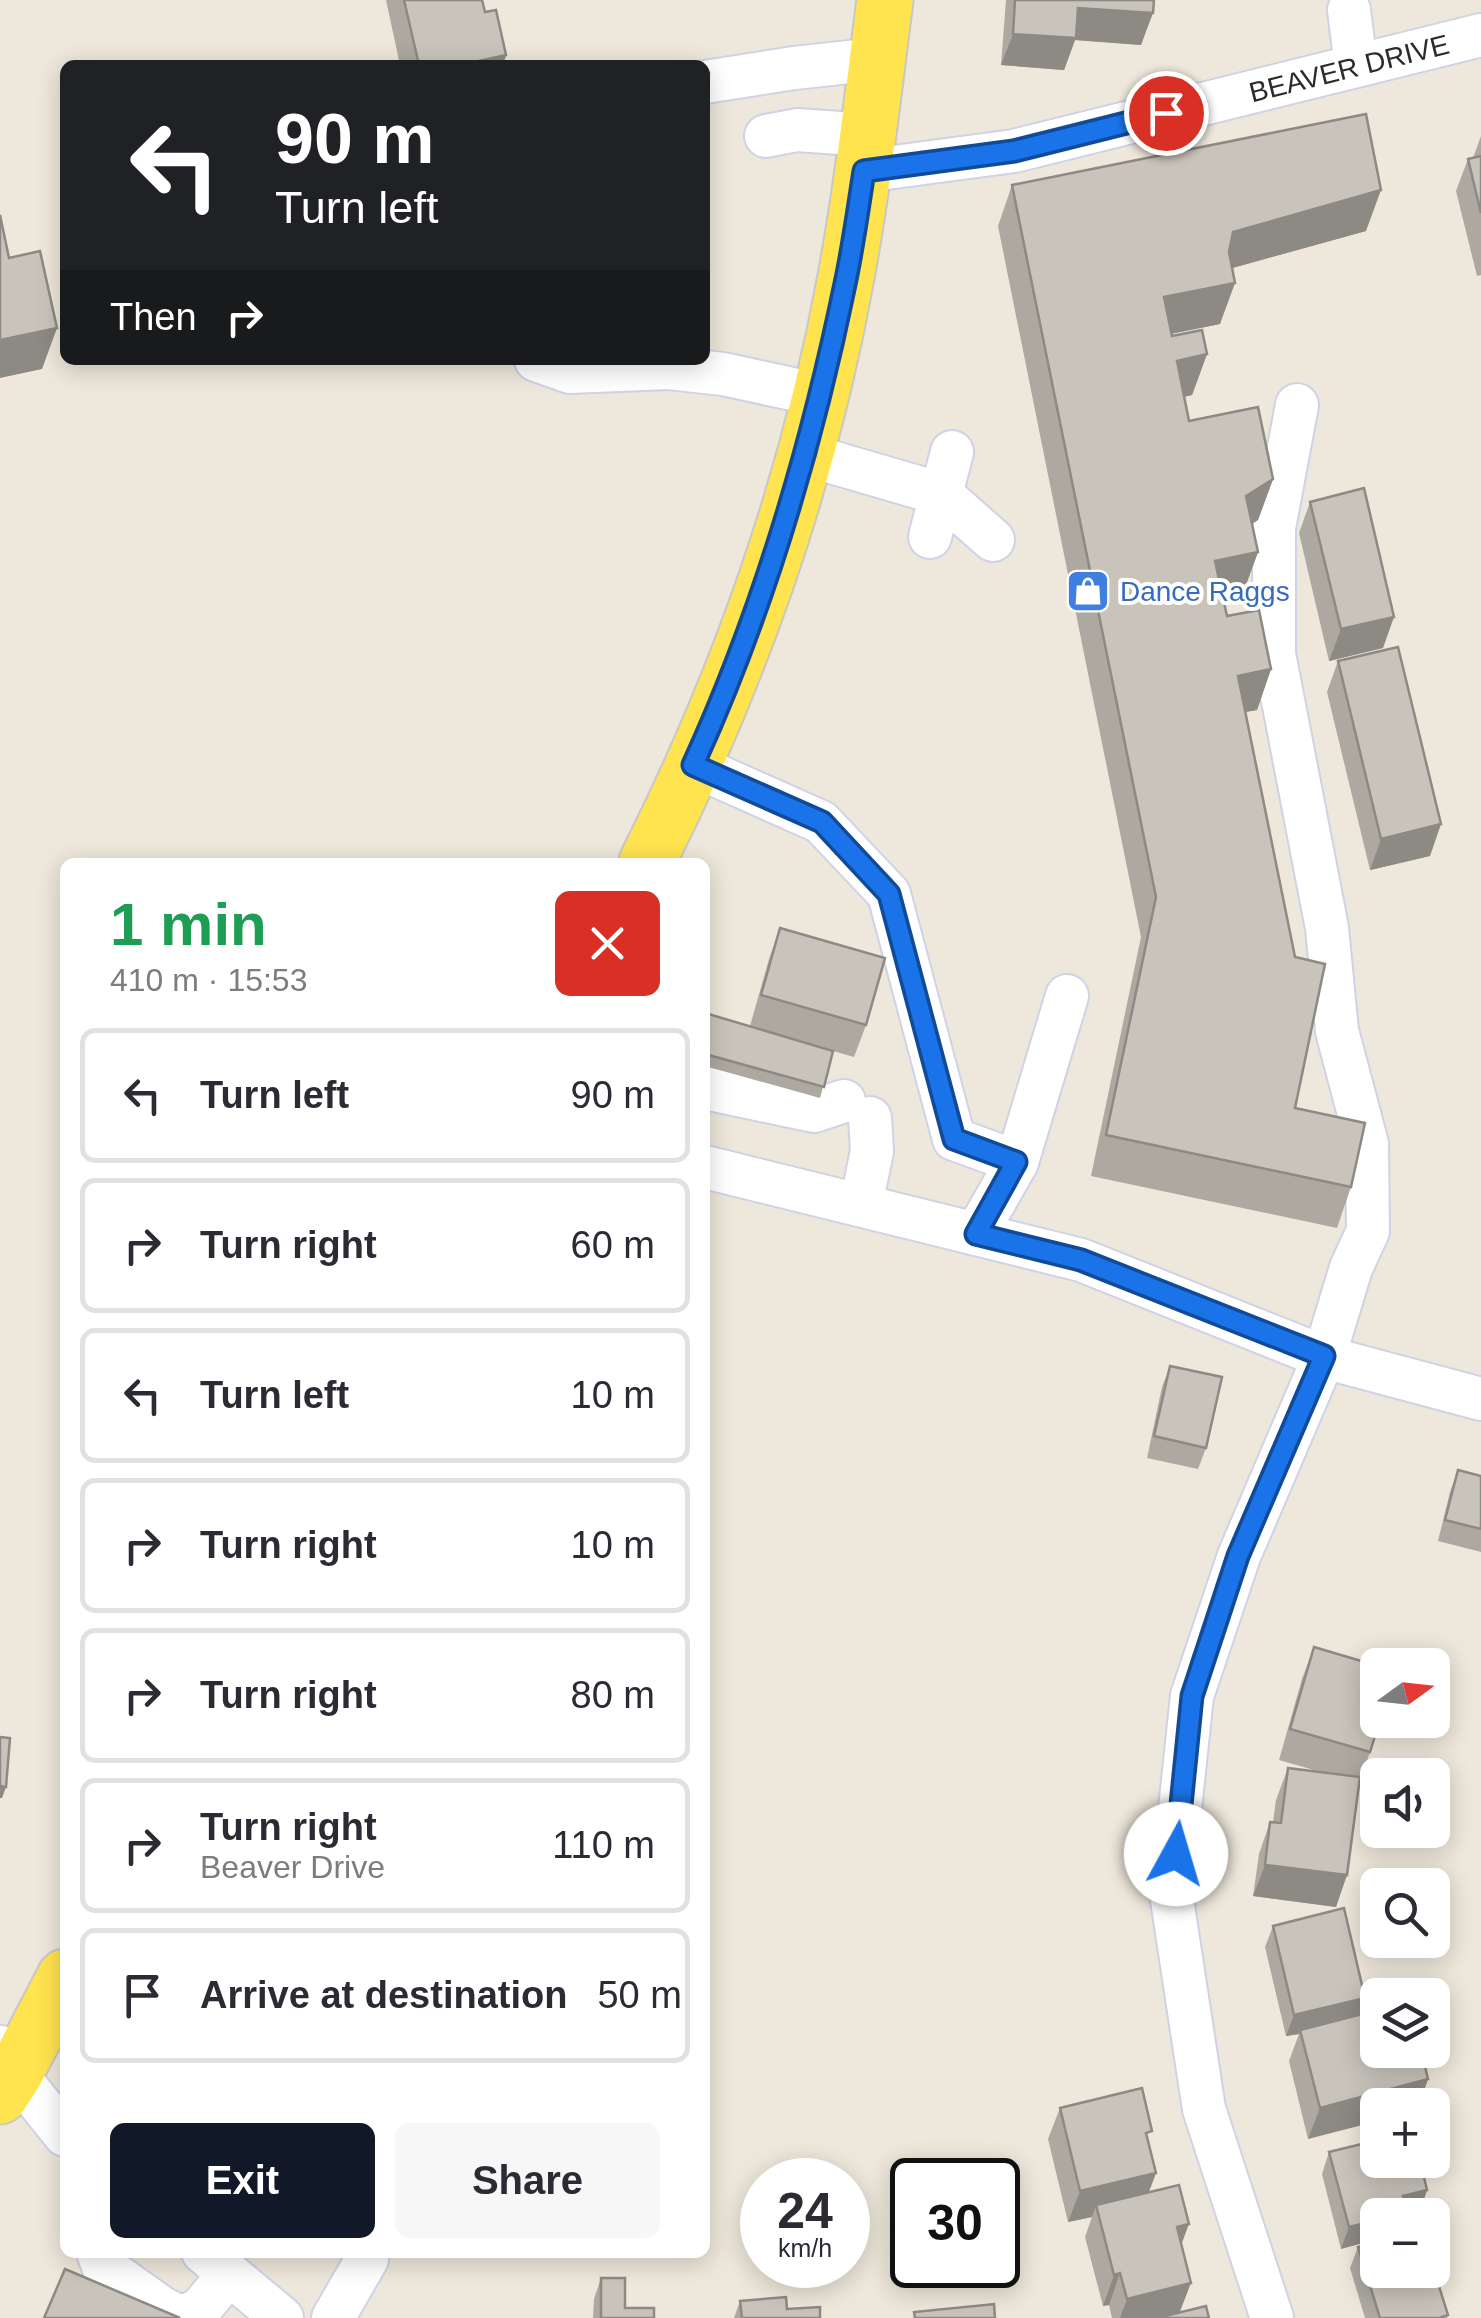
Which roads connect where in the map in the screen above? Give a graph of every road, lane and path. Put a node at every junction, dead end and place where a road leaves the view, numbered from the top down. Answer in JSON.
{"nodes":[{"id":1,"x":884,"y":0,"type":"edge"},
{"id":2,"x":1349,"y":10,"type":"dead end"},
{"id":3,"x":1481,"y":35,"type":"edge"},
{"id":4,"x":877,"y":59,"type":"junction"},
{"id":5,"x":1356,"y":66,"type":"junction"},
{"id":6,"x":710,"y":81,"type":"edge"},
{"id":7,"x":766,"y":136,"type":"dead end"},
{"id":8,"x":866,"y":153,"type":"junction"},
{"id":9,"x":550,"y":365,"type":"edge"},
{"id":10,"x":820,"y":395,"type":"junction"},
{"id":11,"x":1297,"y":405,"type":"dead end"},
{"id":12,"x":952,"y":452,"type":"dead end"},
{"id":13,"x":804,"y":454,"type":"junction"},
{"id":14,"x":941,"y":494,"type":"junction"},
{"id":15,"x":930,"y":537,"type":"dead end"},
{"id":16,"x":993,"y":540,"type":"dead end"},
{"id":17,"x":693,"y":765,"type":"junction"},
{"id":18,"x":649,"y":858,"type":"edge"},
{"id":19,"x":1067,"y":996,"type":"dead end"},
{"id":20,"x":710,"y":1089,"type":"edge"},
{"id":21,"x":1016,"y":1162,"type":"junction"},
{"id":22,"x":710,"y":1168,"type":"edge"},
{"id":23,"x":861,"y":1205,"type":"junction"},
{"id":24,"x":976,"y":1234,"type":"junction"},
{"id":25,"x":1324,"y":1356,"type":"junction"},
{"id":26,"x":1481,"y":1399,"type":"edge"},
{"id":27,"x":60,"y":1985,"type":"edge"},
{"id":28,"x":5,"y":2071,"type":"edge"},
{"id":29,"x":60,"y":2130,"type":"edge"},
{"id":30,"x":100,"y":2258,"type":"edge"},
{"id":31,"x":367,"y":2259,"type":"dead end"},
{"id":32,"x":216,"y":2263,"type":"edge"},
{"id":33,"x":282,"y":2318,"type":"edge"},
{"id":34,"x":333,"y":2318,"type":"edge"},
{"id":35,"x":1272,"y":2318,"type":"edge"}],
"edges":[{"from":1,"to":4,"type":"main road"},
{"from":2,"to":5,"type":"street"},
{"from":3,"to":5,"type":"street","name":"BEAVER DRIVE"},
{"from":4,"to":6,"type":"street"},
{"from":4,"to":8,"type":"main road"},
{"from":5,"to":8,"type":"street","name":"BEAVER DRIVE"},
{"from":7,"to":8,"type":"street","name":"BEAVER DRIVE"},
{"from":8,"to":10,"type":"main road"},
{"from":9,"to":10,"type":"street"},
{"from":10,"to":13,"type":"main road"},
{"from":11,"to":25,"type":"street"},
{"from":12,"to":14,"type":"street"},
{"from":13,"to":14,"type":"street"},
{"from":13,"to":17,"type":"main road"},
{"from":14,"to":15,"type":"street"},
{"from":14,"to":16,"type":"street"},
{"from":17,"to":18,"type":"main road"},
{"from":17,"to":21,"type":"street"},
{"from":19,"to":21,"type":"street"},
{"from":20,"to":23,"type":"street"},
{"from":21,"to":24,"type":"street"},
{"from":22,"to":23,"type":"street"},
{"from":23,"to":24,"type":"street"},
{"from":24,"to":25,"type":"street"},
{"from":25,"to":26,"type":"street"},
{"from":25,"to":35,"type":"street"},
{"from":27,"to":28,"type":"main road"},
{"from":28,"to":29,"type":"street"},
{"from":30,"to":32,"type":"street"},
{"from":31,"to":34,"type":"street"},
{"from":32,"to":33,"type":"street"}]}
